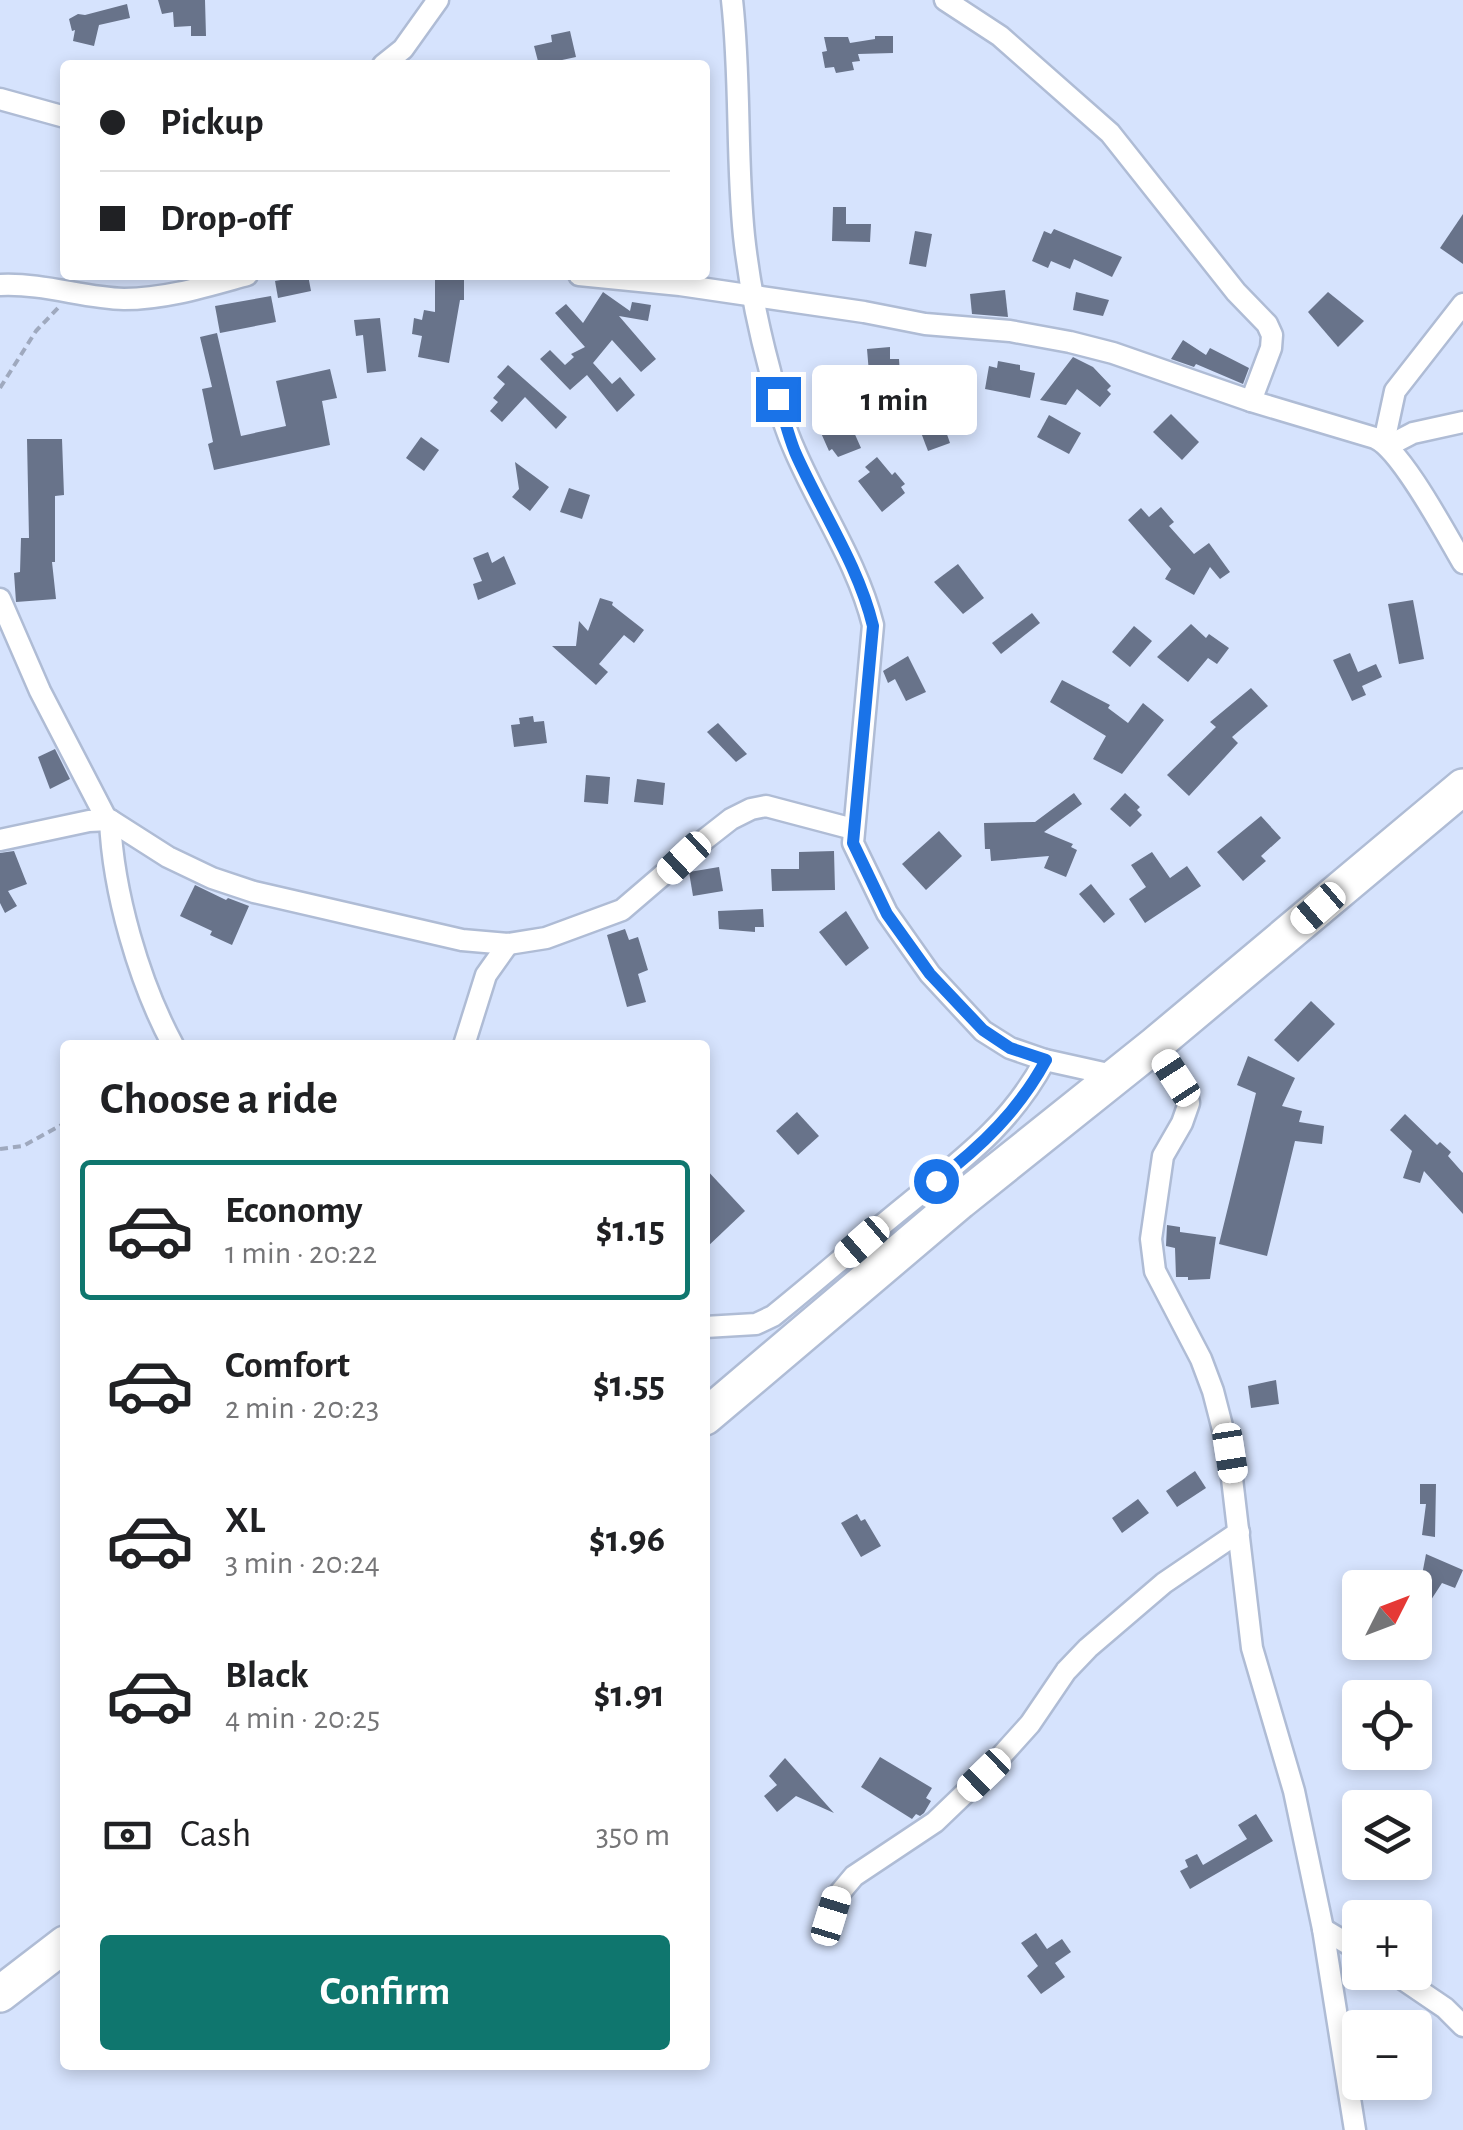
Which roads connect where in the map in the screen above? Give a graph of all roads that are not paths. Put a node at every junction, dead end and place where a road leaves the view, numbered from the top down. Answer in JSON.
{"nodes":[{"id":1,"x":438,"y":0,"type":"edge"},
{"id":2,"x":732,"y":0,"type":"edge"},
{"id":3,"x":944,"y":0,"type":"edge"},
{"id":4,"x":389,"y":60,"type":"edge"},
{"id":5,"x":0,"y":99,"type":"edge"},
{"id":6,"x":60,"y":116,"type":"edge"},
{"id":7,"x":226,"y":280,"type":"edge"},
{"id":8,"x":630,"y":280,"type":"edge"},
{"id":9,"x":0,"y":285,"type":"edge"},
{"id":10,"x":754,"y":298,"type":"junction"},
{"id":11,"x":1463,"y":304,"type":"edge"},
{"id":12,"x":1251,"y":401,"type":"junction"},
{"id":13,"x":1463,"y":422,"type":"edge"},
{"id":14,"x":1386,"y":444,"type":"junction"},
{"id":15,"x":1463,"y":564,"type":"edge"},
{"id":16,"x":0,"y":599,"type":"edge"},
{"id":17,"x":1463,"y":786,"type":"edge"},
{"id":18,"x":109,"y":820,"type":"junction"},
{"id":19,"x":852,"y":829,"type":"junction"},
{"id":20,"x":0,"y":840,"type":"edge"},
{"id":21,"x":508,"y":944,"type":"junction"},
{"id":22,"x":171,"y":1040,"type":"edge"},
{"id":23,"x":466,"y":1040,"type":"edge"},
{"id":24,"x":1155,"y":1045,"type":"junction"},
{"id":25,"x":1046,"y":1060,"type":"junction"},
{"id":26,"x":1117,"y":1076,"type":"junction"},
{"id":27,"x":710,"y":1327,"type":"edge"},
{"id":28,"x":710,"y":1413,"type":"edge"},
{"id":29,"x":1239,"y":1532,"type":"junction"},
{"id":30,"x":831,"y":1916,"type":"dead end"},
{"id":31,"x":1323,"y":1930,"type":"junction"},
{"id":32,"x":1342,"y":1941,"type":"edge"},
{"id":33,"x":60,"y":1948,"type":"edge"},
{"id":34,"x":1418,"y":1990,"type":"edge"},
{"id":35,"x":0,"y":1994,"type":"edge"},
{"id":36,"x":1463,"y":2026,"type":"edge"},
{"id":37,"x":1355,"y":2130,"type":"edge"}],
"edges":[{"from":1,"to":4,"type":"street"},
{"from":2,"to":10,"type":"street"},
{"from":3,"to":12,"type":"street"},
{"from":5,"to":6,"type":"street"},
{"from":7,"to":9,"type":"street"},
{"from":8,"to":10,"type":"street"},
{"from":10,"to":12,"type":"street"},
{"from":10,"to":19,"type":"street"},
{"from":11,"to":14,"type":"street"},
{"from":12,"to":14,"type":"street"},
{"from":13,"to":14,"type":"street"},
{"from":14,"to":15,"type":"street"},
{"from":16,"to":18,"type":"street"},
{"from":17,"to":24,"type":"highway"},
{"from":18,"to":20,"type":"street"},
{"from":18,"to":21,"type":"street"},
{"from":18,"to":22,"type":"street"},
{"from":19,"to":21,"type":"street"},
{"from":19,"to":25,"type":"street"},
{"from":21,"to":23,"type":"street"},
{"from":24,"to":26,"type":"highway"},
{"from":24,"to":29,"type":"street"},
{"from":25,"to":26,"type":"street"},
{"from":25,"to":27,"type":"street"},
{"from":26,"to":28,"type":"highway"},
{"from":29,"to":30,"type":"street"},
{"from":29,"to":31,"type":"street"},
{"from":31,"to":32,"type":"street"},
{"from":31,"to":37,"type":"street"},
{"from":33,"to":35,"type":"highway"},
{"from":34,"to":36,"type":"street"}]}
